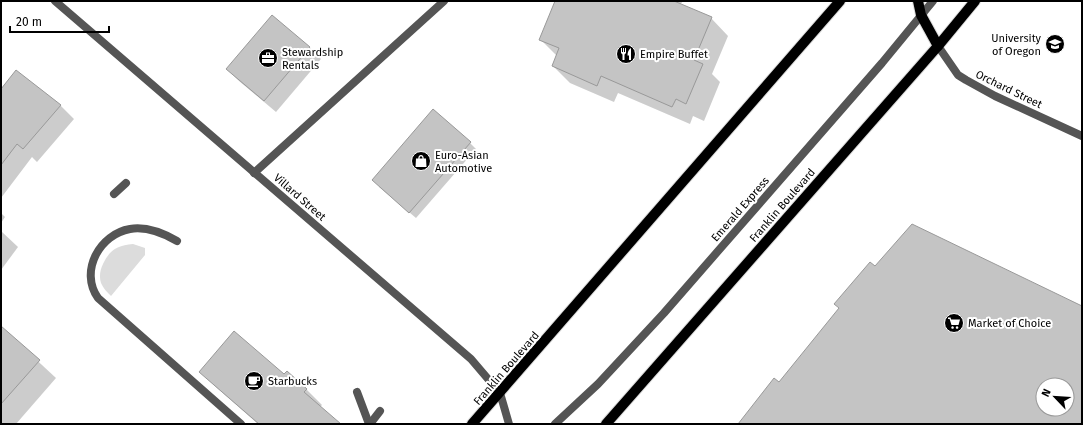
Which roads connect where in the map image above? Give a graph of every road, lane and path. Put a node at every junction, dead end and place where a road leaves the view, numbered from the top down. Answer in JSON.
{"nodes":[{"id":1,"x":55,"y":1,"type":"edge"},
{"id":2,"x":444,"y":1,"type":"edge"},
{"id":3,"x":840,"y":1,"type":"edge"},
{"id":4,"x":918,"y":1,"type":"edge"},
{"id":5,"x":934,"y":1,"type":"edge"},
{"id":6,"x":975,"y":1,"type":"edge"},
{"id":7,"x":921,"y":15,"type":"junction"},
{"id":8,"x":938,"y":46,"type":"junction"},
{"id":9,"x":1082,"y":136,"type":"edge"},
{"id":10,"x":254,"y":173,"type":"junction"},
{"id":11,"x":126,"y":183,"type":"dead end"},
{"id":12,"x":114,"y":194,"type":"dead end"},
{"id":13,"x":178,"y":241,"type":"dead end"},
{"id":14,"x":357,"y":392,"type":"dead end"},
{"id":15,"x":500,"y":393,"type":"junction"},
{"id":16,"x":380,"y":412,"type":"dead end"},
{"id":17,"x":241,"y":424,"type":"edge"},
{"id":18,"x":369,"y":424,"type":"edge"},
{"id":19,"x":472,"y":424,"type":"edge"},
{"id":20,"x":508,"y":424,"type":"edge"},
{"id":21,"x":555,"y":424,"type":"edge"},
{"id":22,"x":606,"y":424,"type":"edge"}],
"edges":[{"from":1,"to":10,"type":"street","name":"Villard Street"},
{"from":2,"to":10,"type":"street"},
{"from":3,"to":15,"type":"main road","name":"Franklin Boulevard"},
{"from":4,"to":7,"type":"main road"},
{"from":5,"to":7,"type":"street","name":"Emerald Express"},
{"from":6,"to":8,"type":"main road","name":"Franklin Boulevard"},
{"from":7,"to":8,"type":"main road"},
{"from":7,"to":21,"type":"street","name":"Emerald Express"},
{"from":8,"to":9,"type":"street","name":"Orchard Street"},
{"from":8,"to":22,"type":"main road","name":"Franklin Boulevard"},
{"from":10,"to":15,"type":"street","name":"Villard Street"},
{"from":11,"to":12,"type":"street"},
{"from":13,"to":17,"type":"street"},
{"from":14,"to":18,"type":"street"},
{"from":15,"to":19,"type":"main road","name":"Franklin Boulevard"},
{"from":15,"to":20,"type":"street","name":"Villard Street"},
{"from":16,"to":18,"type":"street"}]}
